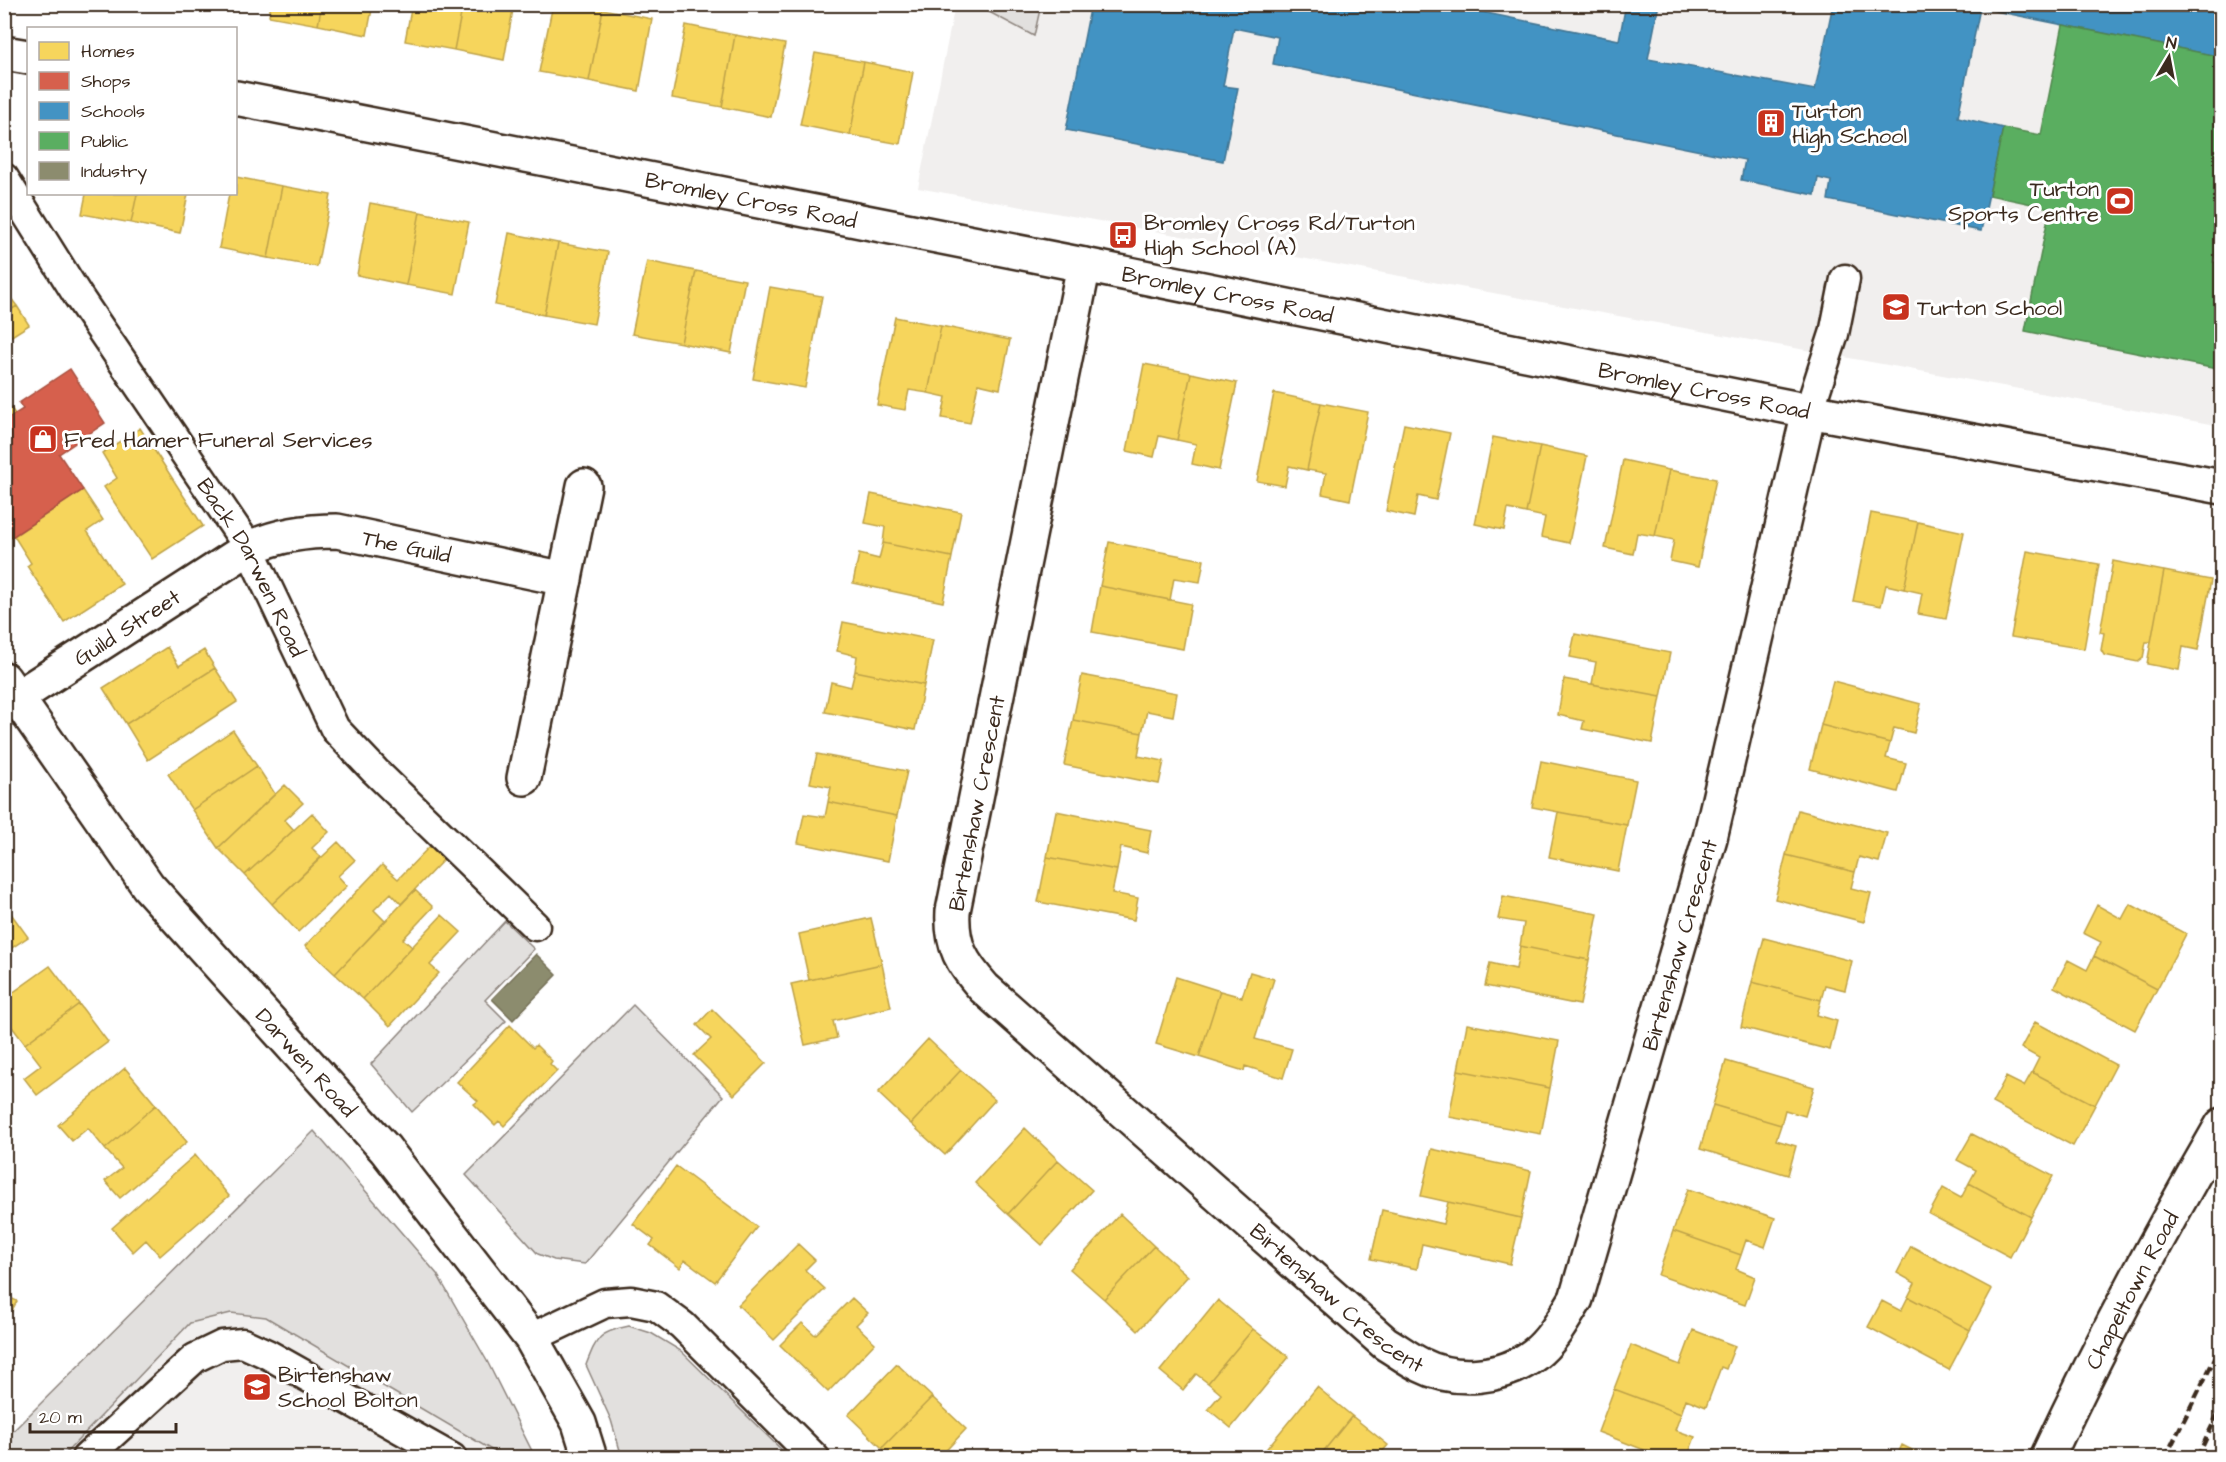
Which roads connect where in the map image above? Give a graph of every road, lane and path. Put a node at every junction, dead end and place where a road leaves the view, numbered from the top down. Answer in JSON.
{"nodes":[{"id":1,"x":4,"y":52,"type":"edge"},
{"id":2,"x":27,"y":57,"type":"edge"},
{"id":3,"x":237,"y":98,"type":"edge"},
{"id":4,"x":4,"y":178,"type":"edge"},
{"id":5,"x":1084,"y":265,"type":"junction"},
{"id":6,"x":1845,"y":279,"type":"dead end"},
{"id":7,"x":1809,"y":411,"type":"junction"},
{"id":8,"x":584,"y":486,"type":"dead end"},
{"id":9,"x":2222,"y":487,"type":"edge"},
{"id":10,"x":249,"y":548,"type":"junction"},
{"id":11,"x":565,"y":579,"type":"junction"},
{"id":12,"x":8,"y":694,"type":"edge"},
{"id":13,"x":524,"y":778,"type":"dead end"},
{"id":14,"x":535,"y":926,"type":"dead end"},
{"id":15,"x":2222,"y":1125,"type":"edge"},
{"id":16,"x":531,"y":1338,"type":"junction"},
{"id":17,"x":86,"y":1458,"type":"edge"},
{"id":18,"x":452,"y":1458,"type":"edge"},
{"id":19,"x":590,"y":1458,"type":"edge"},
{"id":20,"x":814,"y":1458,"type":"edge"},
{"id":21,"x":2047,"y":1458,"type":"edge"}],
"edges":[{"from":1,"to":2,"type":"street"},
{"from":3,"to":5,"type":"street","name":"Bromley Cross Road"},
{"from":4,"to":10,"type":"lane","name":"Back Darwen Road"},
{"from":5,"to":7,"type":"street","name":"Bromley Cross Road"},
{"from":5,"to":7,"type":"street","name":"Birtenshaw Crescent"},
{"from":6,"to":7,"type":"lane"},
{"from":7,"to":9,"type":"street","name":"Bromley Cross Road"},
{"from":8,"to":11,"type":"street"},
{"from":10,"to":11,"type":"street","name":"The Guild"},
{"from":10,"to":12,"type":"street","name":"Guild Street"},
{"from":10,"to":14,"type":"lane","name":"Back Darwen Road"},
{"from":11,"to":13,"type":"street"},
{"from":12,"to":16,"type":"street","name":"Darwen Road"},
{"from":15,"to":21,"type":"street","name":"Chapeltown Road"},
{"from":16,"to":19,"type":"street","name":"Darwen Road"},
{"from":16,"to":20,"type":"lane"},
{"from":17,"to":18,"type":"lane"}]}
